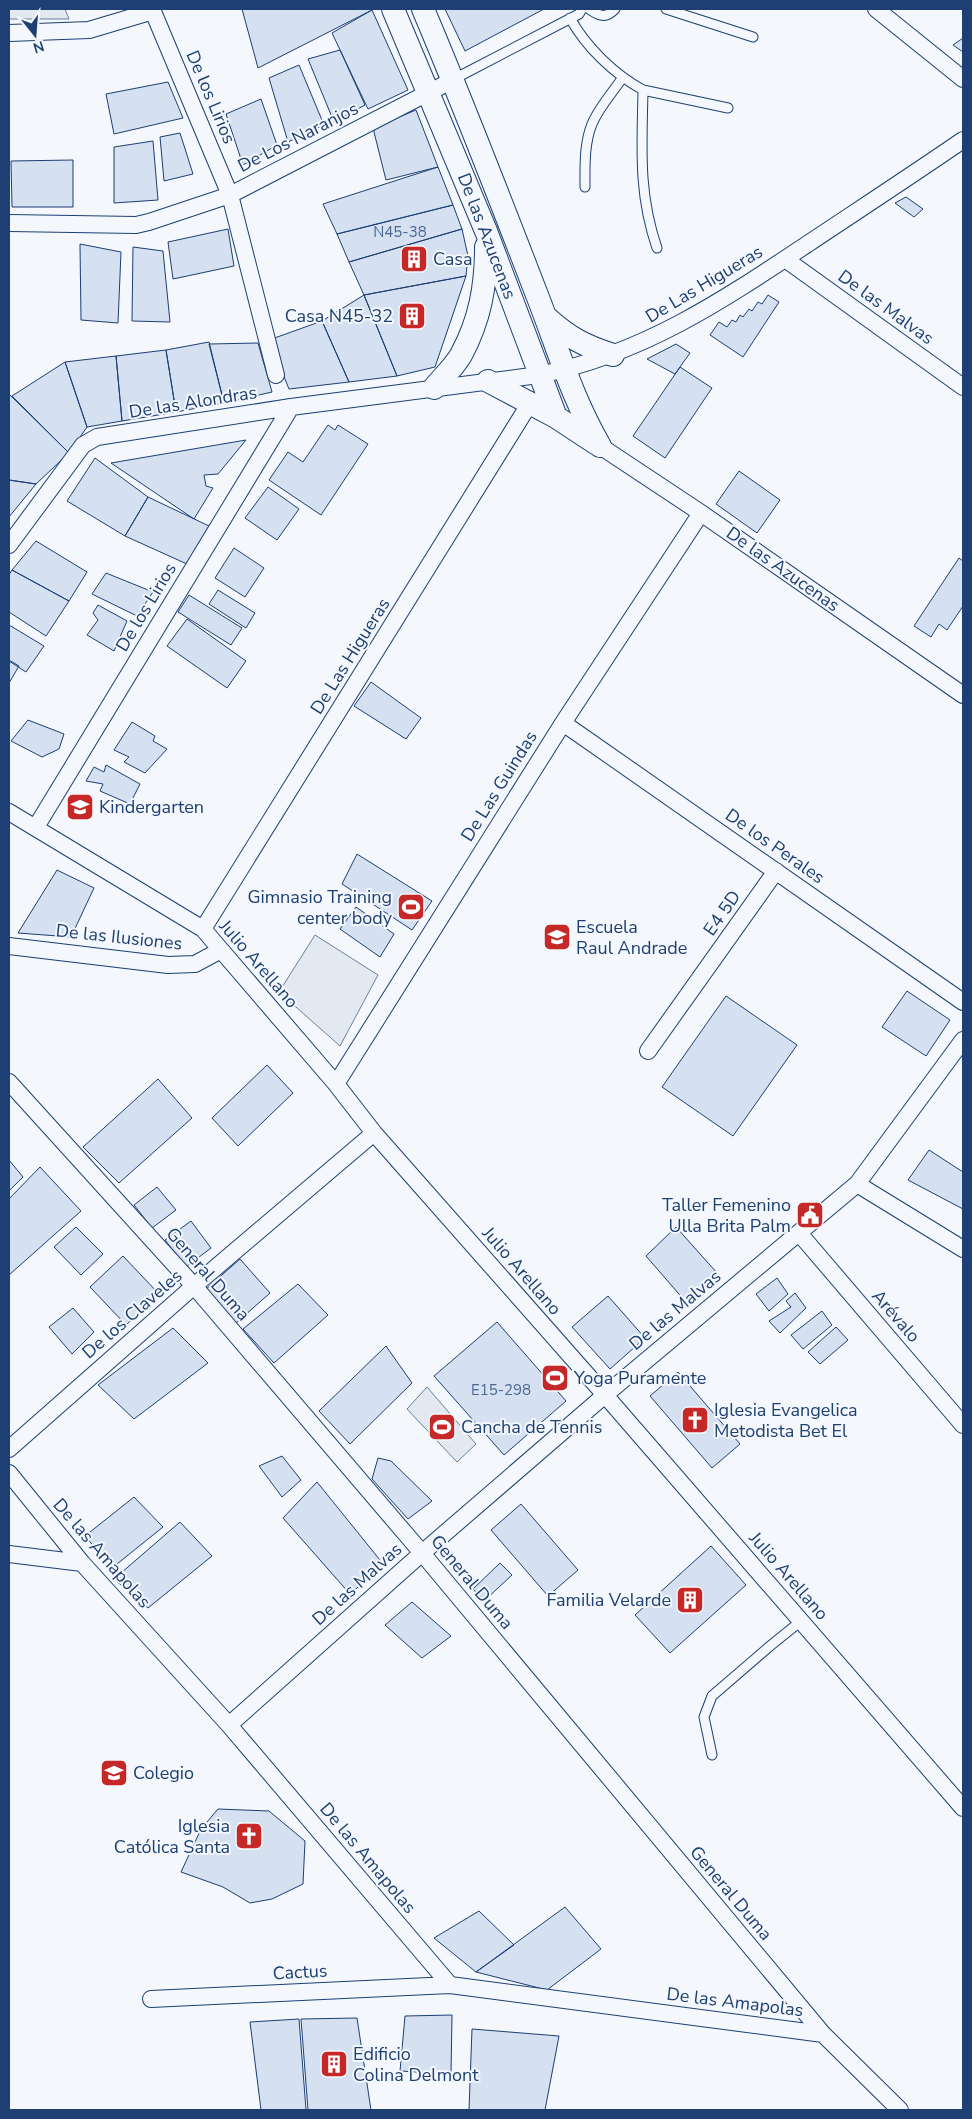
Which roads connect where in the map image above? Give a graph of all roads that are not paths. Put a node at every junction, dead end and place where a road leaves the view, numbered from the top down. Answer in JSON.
{"nodes":[{"id":1,"x":393,"y":9,"type":"edge"},
{"id":2,"x":424,"y":9,"type":"edge"},
{"id":3,"x":582,"y":9,"type":"edge"},
{"id":4,"x":589,"y":9,"type":"edge"},
{"id":5,"x":615,"y":9,"type":"edge"},
{"id":6,"x":666,"y":9,"type":"edge"},
{"id":7,"x":876,"y":9,"type":"edge"},
{"id":8,"x":153,"y":10,"type":"edge"},
{"id":9,"x":570,"y":18,"type":"junction"},
{"id":10,"x":9,"y":33,"type":"edge"},
{"id":11,"x":754,"y":37,"type":"dead end"},
{"id":12,"x":623,"y":77,"type":"junction"},
{"id":13,"x":963,"y":79,"type":"edge"},
{"id":14,"x":453,"y":80,"type":"junction"},
{"id":15,"x":643,"y":90,"type":"junction"},
{"id":16,"x":428,"y":92,"type":"junction"},
{"id":17,"x":728,"y":108,"type":"dead end"},
{"id":18,"x":963,"y":140,"type":"edge"},
{"id":19,"x":585,"y":187,"type":"dead end"},
{"id":20,"x":230,"y":195,"type":"junction"},
{"id":21,"x":9,"y":223,"type":"edge"},
{"id":22,"x":486,"y":231,"type":"junction"},
{"id":23,"x":657,"y":248,"type":"dead end"},
{"id":24,"x":785,"y":259,"type":"junction"},
{"id":25,"x":546,"y":318,"type":"junction"},
{"id":26,"x":612,"y":355,"type":"junction"},
{"id":27,"x":564,"y":370,"type":"junction"},
{"id":28,"x":276,"y":375,"type":"dead end"},
{"id":29,"x":539,"y":375,"type":"junction"},
{"id":30,"x":488,"y":381,"type":"junction"},
{"id":31,"x":963,"y":387,"type":"edge"},
{"id":32,"x":434,"y":388,"type":"junction"},
{"id":33,"x":530,"y":403,"type":"junction"},
{"id":34,"x":291,"y":407,"type":"junction"},
{"id":35,"x":556,"y":417,"type":"junction"},
{"id":36,"x":600,"y":446,"type":"junction"},
{"id":37,"x":701,"y":513,"type":"junction"},
{"id":38,"x":9,"y":544,"type":"edge"},
{"id":39,"x":963,"y":695,"type":"edge"},
{"id":40,"x":563,"y":723,"type":"junction"},
{"id":41,"x":9,"y":812,"type":"edge"},
{"id":42,"x":36,"y":827,"type":"junction"},
{"id":43,"x":776,"y":871,"type":"junction"},
{"id":44,"x":202,"y":929,"type":"junction"},
{"id":45,"x":9,"y":946,"type":"edge"},
{"id":46,"x":221,"y":950,"type":"junction"},
{"id":47,"x":963,"y":1002,"type":"edge"},
{"id":48,"x":963,"y":1040,"type":"edge"},
{"id":49,"x":648,"y":1051,"type":"dead end"},
{"id":50,"x":9,"y":1082,"type":"edge"},
{"id":51,"x":336,"y":1084,"type":"junction"},
{"id":52,"x":374,"y":1133,"type":"junction"},
{"id":53,"x":857,"y":1184,"type":"junction"},
{"id":54,"x":799,"y":1233,"type":"junction"},
{"id":55,"x":963,"y":1249,"type":"edge"},
{"id":56,"x":194,"y":1286,"type":"junction"},
{"id":57,"x":605,"y":1395,"type":"junction"},
{"id":58,"x":963,"y":1425,"type":"edge"},
{"id":59,"x":9,"y":1449,"type":"edge"},
{"id":60,"x":9,"y":1473,"type":"edge"},
{"id":61,"x":422,"y":1553,"type":"junction"},
{"id":62,"x":9,"y":1554,"type":"edge"},
{"id":63,"x":82,"y":1564,"type":"junction"},
{"id":64,"x":801,"y":1621,"type":"junction"},
{"id":65,"x":229,"y":1725,"type":"junction"},
{"id":66,"x":712,"y":1755,"type":"dead end"},
{"id":67,"x":963,"y":1808,"type":"edge"},
{"id":68,"x":450,"y":1985,"type":"junction"},
{"id":69,"x":151,"y":1999,"type":"dead end"},
{"id":70,"x":823,"y":2034,"type":"junction"},
{"id":71,"x":900,"y":2110,"type":"edge"}],
"edges":[{"from":1,"to":16,"type":"street","name":"De las Azucenas"},
{"from":2,"to":14,"type":"street","name":"De las Azucenas"},
{"from":3,"to":9,"type":"lane","name":"De Los Naranjos"},
{"from":4,"to":5,"type":"lane"},
{"from":6,"to":11,"type":"lane"},
{"from":7,"to":13,"type":"street"},
{"from":8,"to":10,"type":"street"},
{"from":8,"to":20,"type":"street","name":"De los Lirios"},
{"from":9,"to":12,"type":"lane"},
{"from":9,"to":14,"type":"lane","name":"De Los Naranjos"},
{"from":12,"to":15,"type":"lane"},
{"from":12,"to":19,"type":"lane"},
{"from":14,"to":16,"type":"street","name":"De Los Naranjos"},
{"from":14,"to":25,"type":"street","name":"De las Azucenas"},
{"from":15,"to":17,"type":"lane"},
{"from":15,"to":23,"type":"lane"},
{"from":16,"to":20,"type":"street","name":"De Los Naranjos"},
{"from":16,"to":22,"type":"street","name":"De las Azucenas"},
{"from":18,"to":24,"type":"street","name":"De Las Higueras"},
{"from":20,"to":21,"type":"street","name":"De Los Naranjos"},
{"from":20,"to":28,"type":"street","name":"De los Lirios"},
{"from":22,"to":29,"type":"street","name":"De las Azucenas"},
{"from":22,"to":32,"type":"street"},
{"from":24,"to":26,"type":"street","name":"De Las Higueras"},
{"from":24,"to":31,"type":"street","name":"De las Malvas"},
{"from":25,"to":26,"type":"street"},
{"from":25,"to":27,"type":"street","name":"De las Azucenas"},
{"from":26,"to":27,"type":"street","name":"De Las Higueras"},
{"from":27,"to":29,"type":"street","name":"De Las Higueras"},
{"from":27,"to":36,"type":"street","name":"De las Azucenas"},
{"from":29,"to":30,"type":"street","name":"De Las Higueras"},
{"from":29,"to":35,"type":"street","name":"De las Azucenas"},
{"from":30,"to":32,"type":"street","name":"De Las Higueras"},
{"from":30,"to":33,"type":"street"},
{"from":32,"to":34,"type":"street","name":"De las Alondras"},
{"from":33,"to":35,"type":"street"},
{"from":33,"to":44,"type":"street","name":"De Las Higueras"},
{"from":34,"to":38,"type":"street","name":"De las Alondras"},
{"from":34,"to":42,"type":"street","name":"De los Lirios"},
{"from":35,"to":36,"type":"street","name":"De las Azucenas"},
{"from":36,"to":37,"type":"street","name":"De las Azucenas"},
{"from":37,"to":39,"type":"street","name":"De las Azucenas"},
{"from":37,"to":40,"type":"street","name":"De Las Guindas"},
{"from":40,"to":43,"type":"street","name":"De los Perales"},
{"from":40,"to":51,"type":"street","name":"De Las Guindas"},
{"from":41,"to":42,"type":"street","name":"Julio Arellano"},
{"from":42,"to":44,"type":"street","name":"Julio Arellano"},
{"from":43,"to":47,"type":"street","name":"De los Perales"},
{"from":43,"to":49,"type":"street","name":"E4 5D"},
{"from":44,"to":46,"type":"street","name":"Julio Arellano"},
{"from":45,"to":46,"type":"street","name":"De las Ilusiones"},
{"from":46,"to":51,"type":"street","name":"Julio Arellano"},
{"from":48,"to":53,"type":"street","name":"De las Malvas"},
{"from":50,"to":56,"type":"street","name":"General Duma"},
{"from":51,"to":52,"type":"street","name":"Julio Arellano"},
{"from":52,"to":56,"type":"street","name":"De los Claveles"},
{"from":52,"to":57,"type":"street","name":"Julio Arellano"},
{"from":53,"to":54,"type":"street","name":"De las Malvas"},
{"from":53,"to":55,"type":"street"},
{"from":54,"to":57,"type":"street","name":"De las Malvas"},
{"from":54,"to":58,"type":"street","name":"Arévalo"},
{"from":56,"to":59,"type":"street","name":"De los Claveles"},
{"from":56,"to":61,"type":"street","name":"General Duma"},
{"from":57,"to":61,"type":"street","name":"De las Malvas"},
{"from":57,"to":64,"type":"street","name":"Julio Arellano"},
{"from":60,"to":63,"type":"street","name":"De las Amapolas"},
{"from":61,"to":65,"type":"street","name":"De las Malvas"},
{"from":61,"to":70,"type":"street","name":"General Duma"},
{"from":62,"to":63,"type":"street"},
{"from":63,"to":65,"type":"street","name":"De las Amapolas"},
{"from":64,"to":66,"type":"lane"},
{"from":64,"to":67,"type":"street","name":"Julio Arellano"},
{"from":65,"to":68,"type":"street","name":"De las Amapolas"},
{"from":68,"to":69,"type":"street","name":"Cactus"},
{"from":68,"to":70,"type":"street","name":"De las Amapolas"},
{"from":70,"to":71,"type":"street","name":"General Duma"}]}
